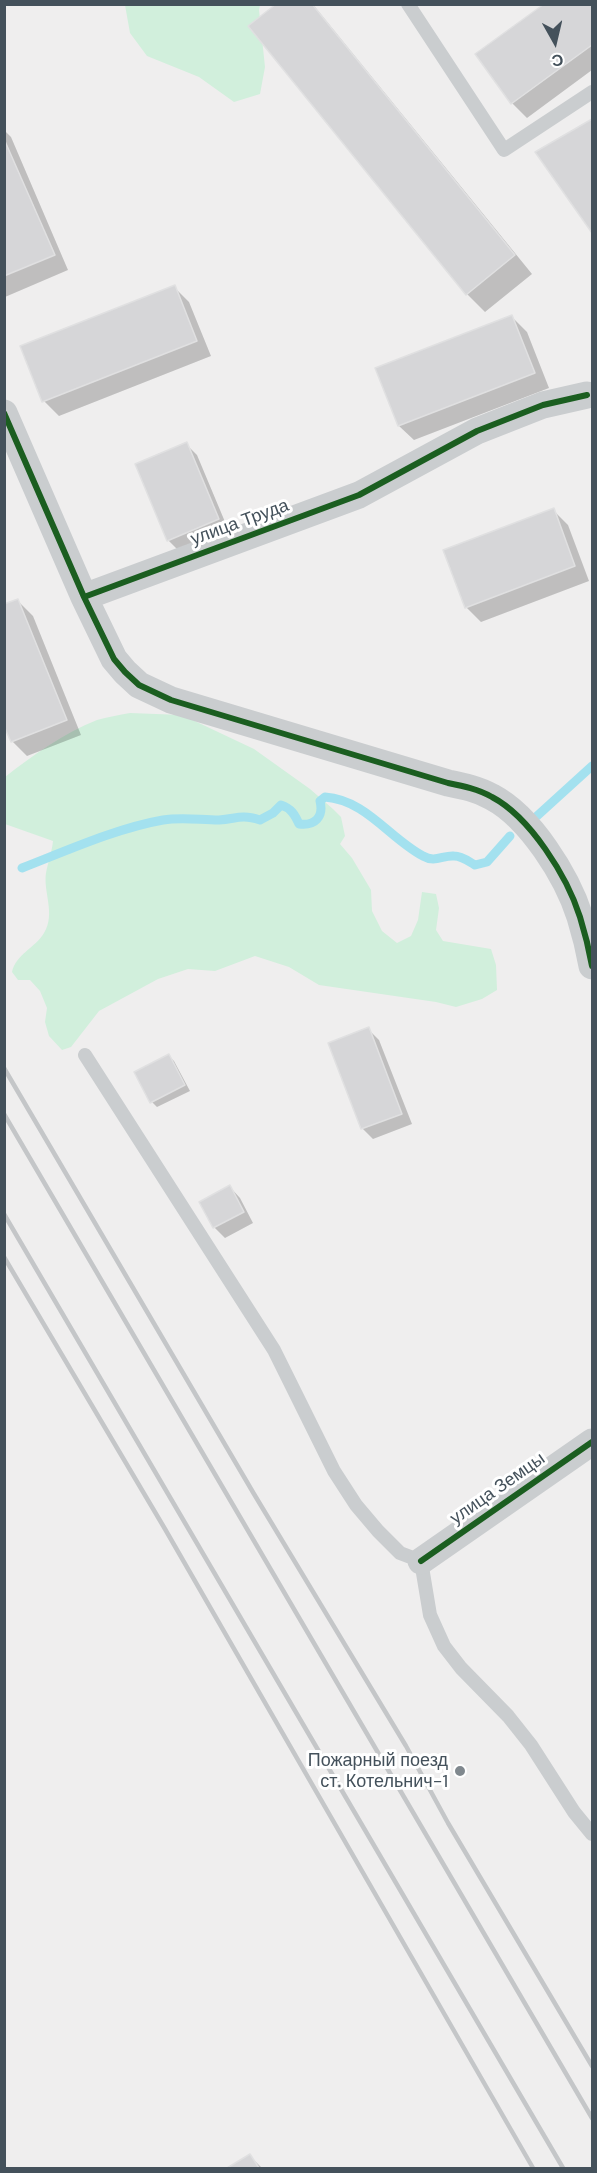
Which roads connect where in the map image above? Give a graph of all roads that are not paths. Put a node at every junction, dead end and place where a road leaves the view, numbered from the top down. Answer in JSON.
{"nodes":[{"id":1,"x":408,"y":4,"type":"edge"},
{"id":2,"x":592,"y":92,"type":"edge"},
{"id":3,"x":590,"y":396,"type":"edge"},
{"id":4,"x":4,"y":413,"type":"edge"},
{"id":5,"x":84,"y":597,"type":"junction"},
{"id":6,"x":592,"y":966,"type":"edge"},
{"id":7,"x":85,"y":1055,"type":"dead end"},
{"id":8,"x":592,"y":1442,"type":"edge"},
{"id":9,"x":421,"y":1561,"type":"junction"},
{"id":10,"x":592,"y":1834,"type":"edge"}],
"edges":[{"from":1,"to":2,"type":"lane"},
{"from":3,"to":5,"type":"street","name":"улица Труда"},
{"from":4,"to":5,"type":"street"},
{"from":5,"to":6,"type":"street"},
{"from":7,"to":9,"type":"lane"},
{"from":8,"to":9,"type":"street","name":"улица Земцы"},
{"from":9,"to":10,"type":"lane"}]}
